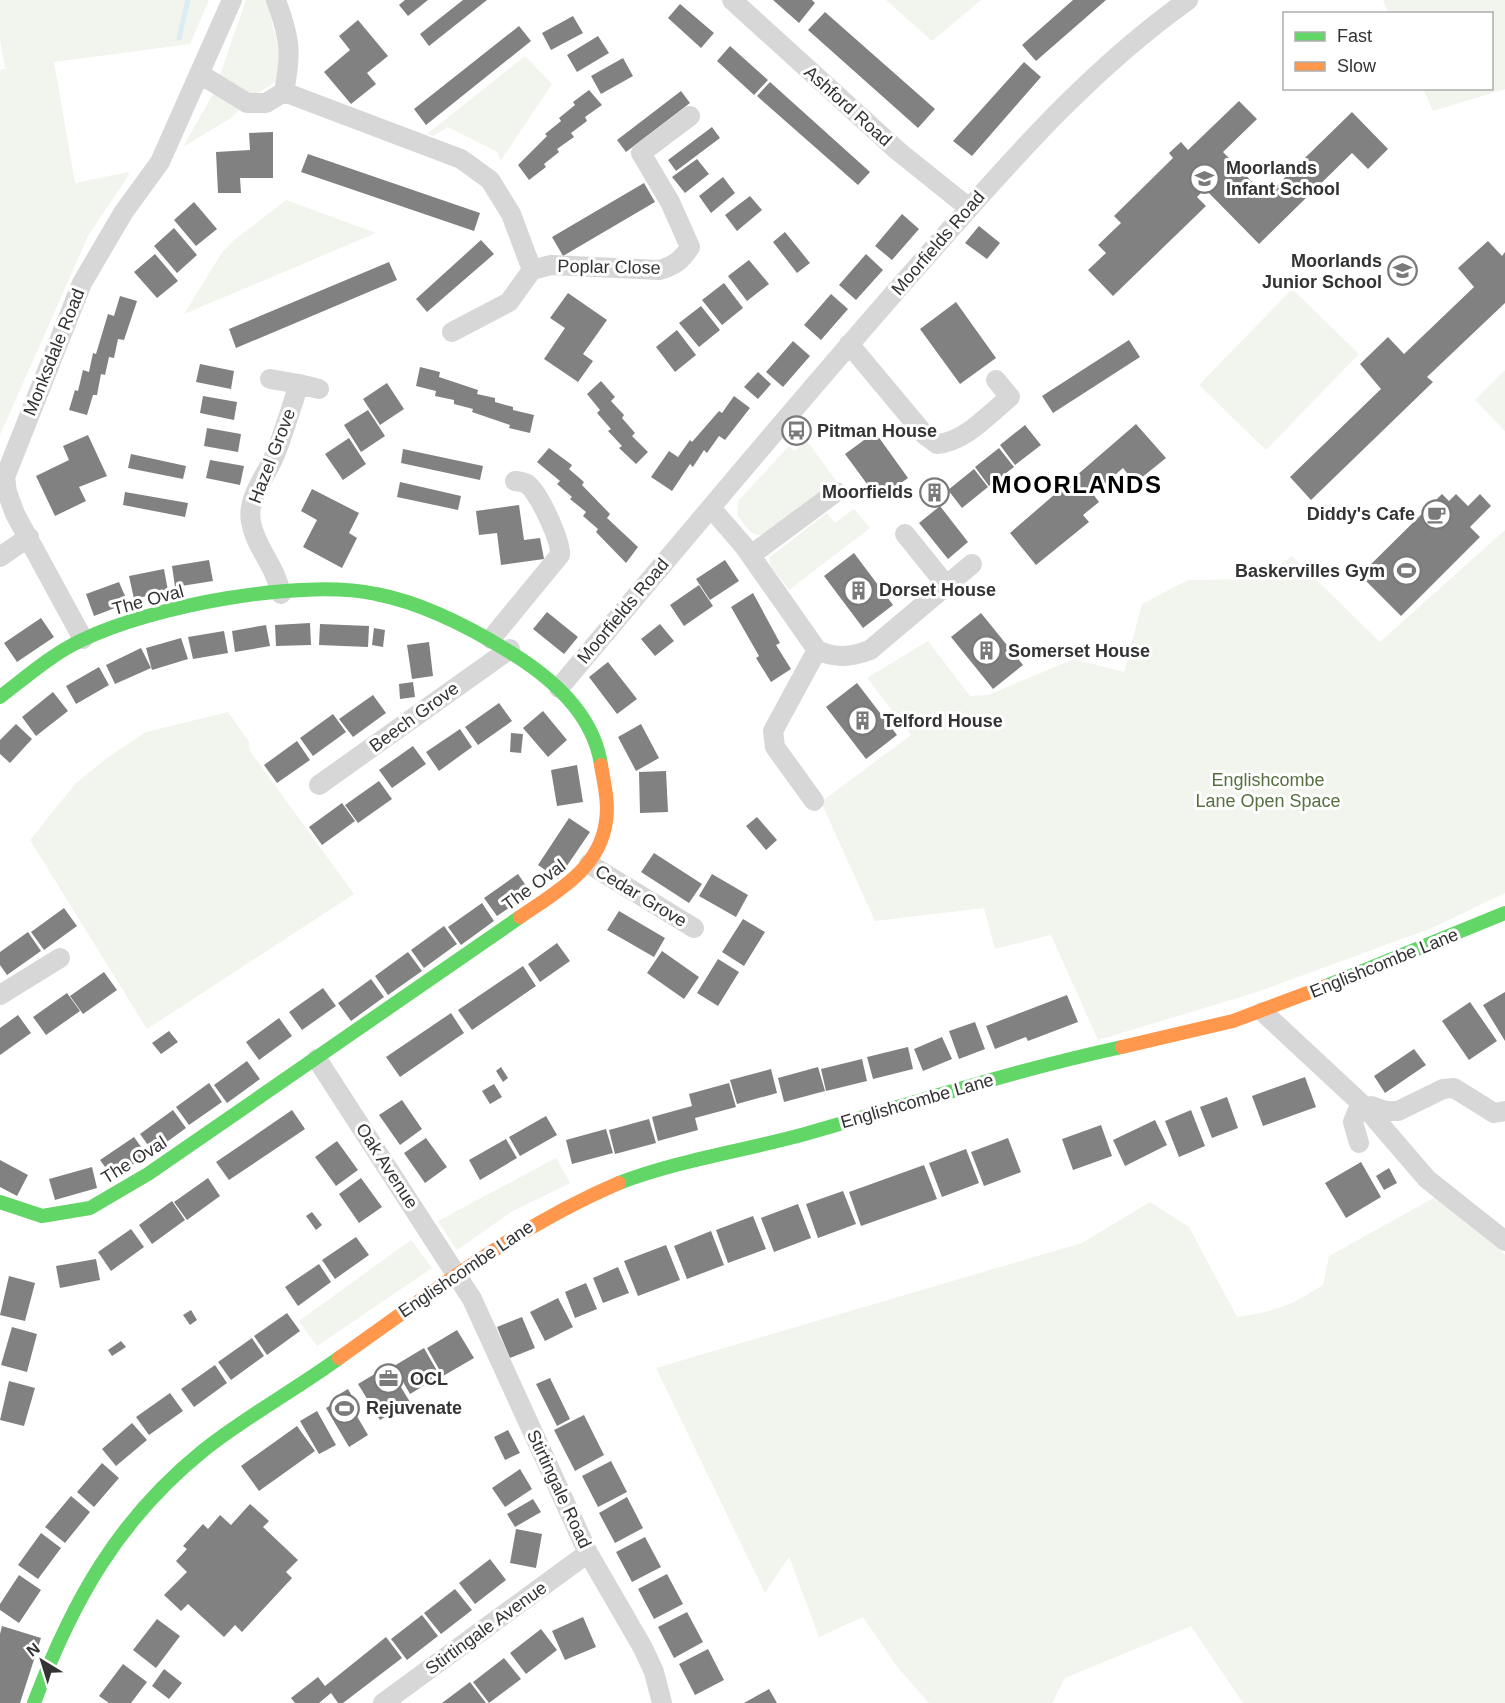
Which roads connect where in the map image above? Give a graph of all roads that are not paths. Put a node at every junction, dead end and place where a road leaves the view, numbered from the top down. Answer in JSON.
{"nodes":[{"id":1,"x":232,"y":0,"type":"edge"},
{"id":2,"x":276,"y":0,"type":"edge"},
{"id":3,"x":732,"y":0,"type":"edge"},
{"id":4,"x":1188,"y":0,"type":"edge"},
{"id":5,"x":200,"y":74,"type":"junction"},
{"id":6,"x":284,"y":92,"type":"junction"},
{"id":7,"x":690,"y":116,"type":"dead end"},
{"id":8,"x":969,"y":208,"type":"junction"},
{"id":9,"x":532,"y":270,"type":"junction"},
{"id":10,"x":452,"y":332,"type":"dead end"},
{"id":11,"x":849,"y":344,"type":"junction"},
{"id":12,"x":270,"y":379,"type":"dead end"},
{"id":13,"x":996,"y":380,"type":"dead end"},
{"id":14,"x":299,"y":384,"type":"junction"},
{"id":15,"x":319,"y":388,"type":"dead end"},
{"id":16,"x":515,"y":481,"type":"dead end"},
{"id":17,"x":836,"y":492,"type":"dead end"},
{"id":18,"x":711,"y":508,"type":"junction"},
{"id":19,"x":904,"y":534,"type":"dead end"},
{"id":20,"x":29,"y":537,"type":"junction"},
{"id":21,"x":751,"y":555,"type":"junction"},
{"id":22,"x":0,"y":557,"type":"edge"},
{"id":23,"x":972,"y":564,"type":"dead end"},
{"id":24,"x":947,"y":586,"type":"junction"},
{"id":25,"x":281,"y":594,"type":"junction"},
{"id":26,"x":83,"y":639,"type":"junction"},
{"id":27,"x":491,"y":639,"type":"junction"},
{"id":28,"x":510,"y":649,"type":"junction"},
{"id":29,"x":817,"y":650,"type":"junction"},
{"id":30,"x":559,"y":688,"type":"junction"},
{"id":31,"x":0,"y":697,"type":"edge"},
{"id":32,"x":319,"y":785,"type":"dead end"},
{"id":33,"x":814,"y":801,"type":"dead end"},
{"id":34,"x":589,"y":864,"type":"junction"},
{"id":35,"x":1505,"y":913,"type":"edge"},
{"id":36,"x":694,"y":928,"type":"dead end"},
{"id":37,"x":60,"y":958,"type":"dead end"},
{"id":38,"x":0,"y":995,"type":"edge"},
{"id":39,"x":1263,"y":1012,"type":"junction"},
{"id":40,"x":317,"y":1059,"type":"junction"},
{"id":41,"x":1365,"y":1107,"type":"junction"},
{"id":42,"x":1505,"y":1111,"type":"edge"},
{"id":43,"x":1359,"y":1143,"type":"dead end"},
{"id":44,"x":0,"y":1202,"type":"edge"},
{"id":45,"x":1505,"y":1241,"type":"edge"},
{"id":46,"x":458,"y":1274,"type":"junction"},
{"id":47,"x":588,"y":1553,"type":"junction"},
{"id":48,"x":34,"y":1703,"type":"edge"},
{"id":49,"x":383,"y":1703,"type":"edge"},
{"id":50,"x":662,"y":1703,"type":"edge"}],
"edges":[{"from":1,"to":5,"type":"street","name":"Monksdale Road"},
{"from":2,"to":6,"type":"street"},
{"from":3,"to":8,"type":"street","name":"Ashford Road"},
{"from":4,"to":8,"type":"street","name":"Moorfields Road"},
{"from":5,"to":6,"type":"street"},
{"from":5,"to":20,"type":"street","name":"Monksdale Road"},
{"from":6,"to":9,"type":"street","name":"Poplar Close"},
{"from":7,"to":9,"type":"street","name":"Poplar Close"},
{"from":8,"to":11,"type":"street","name":"Moorfields Road"},
{"from":9,"to":10,"type":"street","name":"Poplar Close"},
{"from":11,"to":13,"type":"street"},
{"from":11,"to":18,"type":"street","name":"Moorfields Road"},
{"from":12,"to":14,"type":"street","name":"Hazel Grove"},
{"from":14,"to":15,"type":"street","name":"Hazel Grove"},
{"from":14,"to":25,"type":"street","name":"Hazel Grove"},
{"from":16,"to":27,"type":"street"},
{"from":17,"to":21,"type":"street"},
{"from":18,"to":21,"type":"street"},
{"from":18,"to":30,"type":"street","name":"Moorfields Road"},
{"from":19,"to":24,"type":"street"},
{"from":20,"to":22,"type":"street"},
{"from":20,"to":26,"type":"street","name":"Monksdale Road"},
{"from":21,"to":29,"type":"street"},
{"from":23,"to":24,"type":"street"},
{"from":24,"to":29,"type":"street"},
{"from":25,"to":26,"type":"street","name":"The Oval"},
{"from":25,"to":27,"type":"street","name":"The Oval"},
{"from":26,"to":31,"type":"street","name":"The Oval"},
{"from":27,"to":28,"type":"street","name":"The Oval"},
{"from":28,"to":30,"type":"street","name":"The Oval"},
{"from":28,"to":32,"type":"street","name":"Beech Grove"},
{"from":29,"to":33,"type":"street"},
{"from":30,"to":34,"type":"street","name":"The Oval"},
{"from":34,"to":36,"type":"street","name":"Cedar Grove"},
{"from":34,"to":40,"type":"street","name":"The Oval"},
{"from":35,"to":39,"type":"street","name":"Englishcombe Lane"},
{"from":37,"to":38,"type":"street"},
{"from":39,"to":41,"type":"street"},
{"from":39,"to":46,"type":"street","name":"Englishcombe Lane"},
{"from":40,"to":44,"type":"street","name":"The Oval"},
{"from":40,"to":46,"type":"street","name":"Oak Avenue"},
{"from":41,"to":42,"type":"street"},
{"from":41,"to":43,"type":"street"},
{"from":41,"to":45,"type":"street"},
{"from":46,"to":47,"type":"street","name":"Stirtingale Road"},
{"from":46,"to":48,"type":"street","name":"Englishcombe Lane"},
{"from":47,"to":49,"type":"street","name":"Stirtingale Avenue"},
{"from":47,"to":50,"type":"street","name":"Stirtingale Road"}]}
